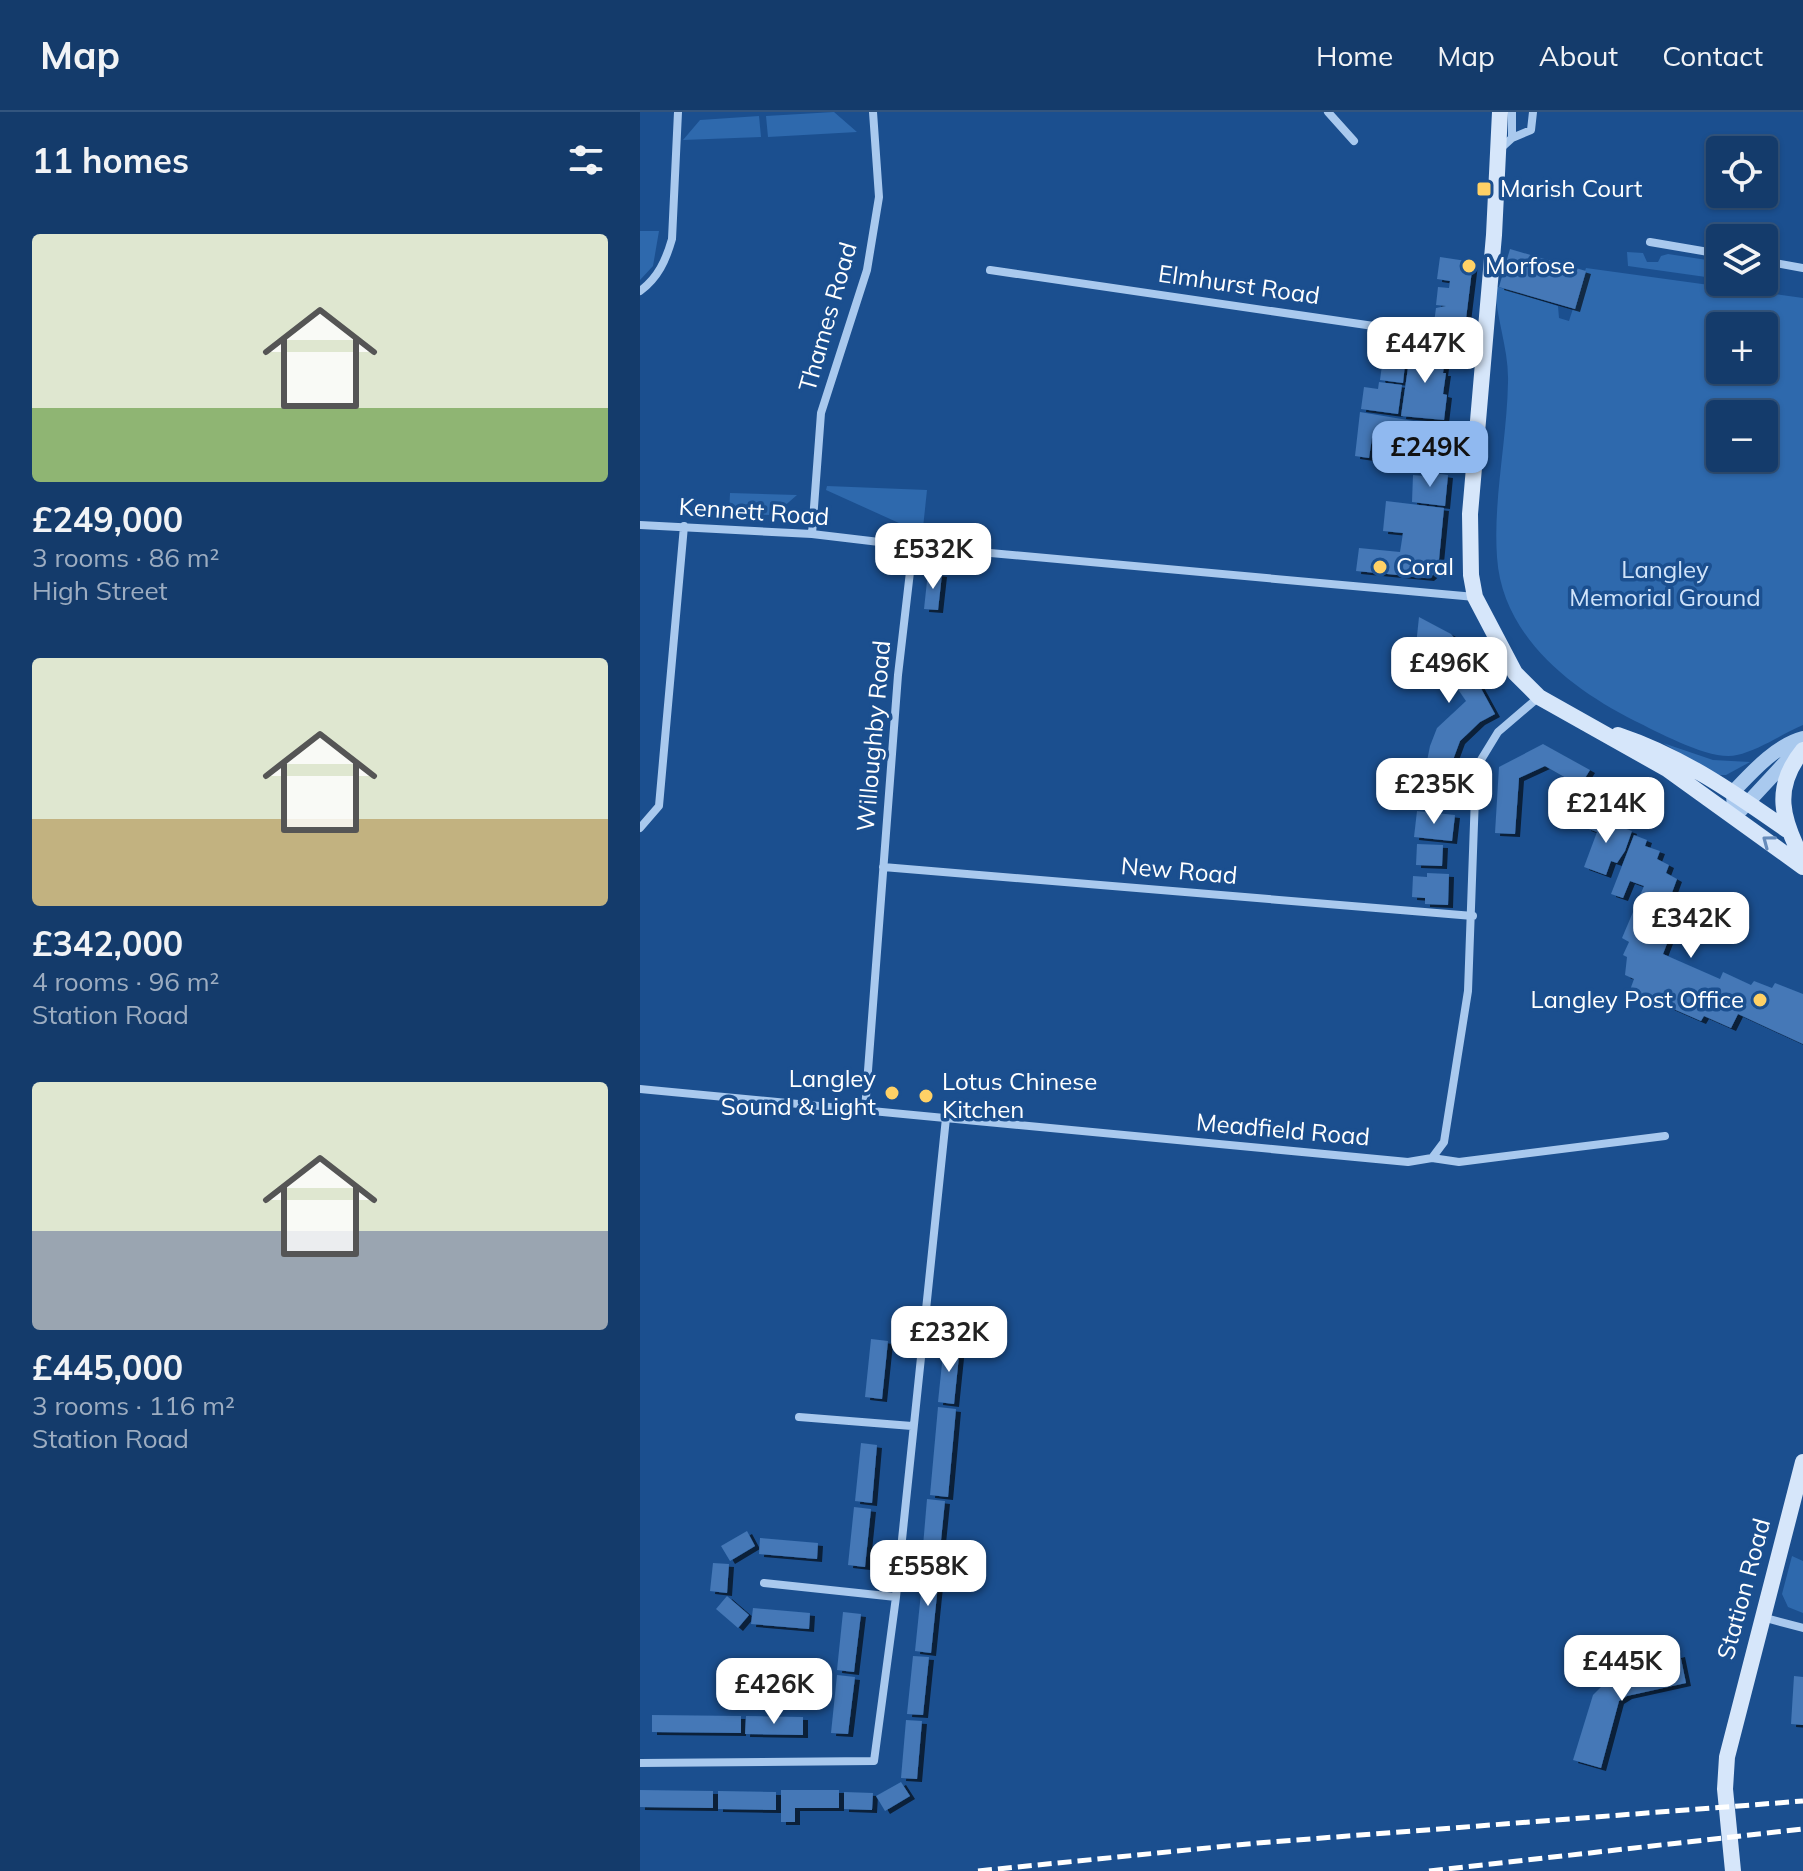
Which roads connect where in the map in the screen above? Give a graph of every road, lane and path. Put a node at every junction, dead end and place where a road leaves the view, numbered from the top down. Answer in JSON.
{"nodes":[{"id":1,"x":678,"y":112,"type":"edge"},
{"id":2,"x":873,"y":112,"type":"edge"},
{"id":3,"x":1328,"y":112,"type":"edge"},
{"id":4,"x":1500,"y":112,"type":"edge"},
{"id":5,"x":1512,"y":112,"type":"edge"},
{"id":6,"x":1533,"y":112,"type":"edge"},
{"id":7,"x":1512,"y":138,"type":"junction"},
{"id":8,"x":1354,"y":141,"type":"dead end"},
{"id":9,"x":1499,"y":151,"type":"junction"},
{"id":10,"x":1650,"y":242,"type":"dead end"},
{"id":11,"x":1706,"y":252,"type":"edge"},
{"id":12,"x":1778,"y":264,"type":"edge"},
{"id":13,"x":1803,"y":268,"type":"edge"},
{"id":14,"x":990,"y":270,"type":"dead end"},
{"id":15,"x":640,"y":291,"type":"edge"},
{"id":16,"x":1483,"y":342,"type":"junction"},
{"id":17,"x":640,"y":525,"type":"edge"},
{"id":18,"x":684,"y":526,"type":"junction"},
{"id":19,"x":812,"y":534,"type":"junction"},
{"id":20,"x":913,"y":546,"type":"junction"},
{"id":21,"x":1475,"y":597,"type":"junction"},
{"id":22,"x":1539,"y":697,"type":"junction"},
{"id":23,"x":1575,"y":720,"type":"junction"},
{"id":24,"x":1803,"y":740,"type":"edge"},
{"id":25,"x":1803,"y":750,"type":"edge"},
{"id":26,"x":1733,"y":792,"type":"junction"},
{"id":27,"x":1749,"y":803,"type":"junction"},
{"id":28,"x":1734,"y":815,"type":"junction"},
{"id":29,"x":640,"y":828,"type":"edge"},
{"id":30,"x":1787,"y":830,"type":"junction"},
{"id":31,"x":1803,"y":860,"type":"edge"},
{"id":32,"x":883,"y":867,"type":"junction"},
{"id":33,"x":1803,"y":867,"type":"edge"},
{"id":34,"x":1473,"y":916,"type":"junction"},
{"id":35,"x":640,"y":1089,"type":"edge"},
{"id":36,"x":865,"y":1110,"type":"junction"},
{"id":37,"x":946,"y":1118,"type":"junction"},
{"id":38,"x":1665,"y":1136,"type":"dead end"},
{"id":39,"x":1432,"y":1158,"type":"junction"},
{"id":40,"x":799,"y":1417,"type":"dead end"},
{"id":41,"x":912,"y":1426,"type":"junction"},
{"id":42,"x":1803,"y":1462,"type":"edge"},
{"id":43,"x":764,"y":1583,"type":"dead end"},
{"id":44,"x":896,"y":1597,"type":"junction"},
{"id":45,"x":1762,"y":1617,"type":"junction"},
{"id":46,"x":1803,"y":1628,"type":"edge"},
{"id":47,"x":640,"y":1763,"type":"edge"},
{"id":48,"x":1733,"y":1871,"type":"edge"}],
"edges":[{"from":1,"to":15,"type":"street"},
{"from":2,"to":19,"type":"street","name":"Thames Road"},
{"from":3,"to":8,"type":"street"},
{"from":4,"to":9,"type":"main road"},
{"from":5,"to":7,"type":"street"},
{"from":6,"to":7,"type":"street"},
{"from":7,"to":9,"type":"street"},
{"from":9,"to":16,"type":"main road"},
{"from":10,"to":11,"type":"street"},
{"from":12,"to":13,"type":"street"},
{"from":14,"to":16,"type":"street","name":"Elmhurst Road"},
{"from":16,"to":21,"type":"main road"},
{"from":17,"to":18,"type":"street","name":"Kennett Road"},
{"from":18,"to":19,"type":"street","name":"Kennett Road"},
{"from":18,"to":29,"type":"street"},
{"from":19,"to":20,"type":"street","name":"Kennett Road"},
{"from":20,"to":21,"type":"street"},
{"from":20,"to":32,"type":"street","name":"Willoughby Road"},
{"from":21,"to":22,"type":"main road"},
{"from":22,"to":23,"type":"main road"},
{"from":22,"to":34,"type":"street"},
{"from":23,"to":26,"type":"main road"},
{"from":23,"to":28,"type":"main road"},
{"from":24,"to":26,"type":"street"},
{"from":24,"to":27,"type":"street"},
{"from":25,"to":30,"type":"main road"},
{"from":26,"to":27,"type":"main road"},
{"from":26,"to":28,"type":"street"},
{"from":27,"to":28,"type":"street"},
{"from":27,"to":30,"type":"main road"},
{"from":33,"to":28,"type":"main road","one_way":true},
{"from":30,"to":31,"type":"main road"},
{"from":32,"to":34,"type":"street","name":"New Road"},
{"from":32,"to":36,"type":"street","name":"Willoughby Road"},
{"from":34,"to":39,"type":"street"},
{"from":35,"to":36,"type":"street","name":"Meadfield Road"},
{"from":36,"to":37,"type":"street","name":"Meadfield Road"},
{"from":37,"to":39,"type":"street","name":"Meadfield Road"},
{"from":37,"to":41,"type":"street"},
{"from":38,"to":39,"type":"street","name":"Meadfield Road"},
{"from":40,"to":41,"type":"street"},
{"from":41,"to":44,"type":"street"},
{"from":42,"to":45,"type":"main road","name":"Station Road"},
{"from":43,"to":44,"type":"street"},
{"from":44,"to":47,"type":"street"},
{"from":45,"to":46,"type":"street"},
{"from":45,"to":48,"type":"main road","name":"Station Road"}]}
